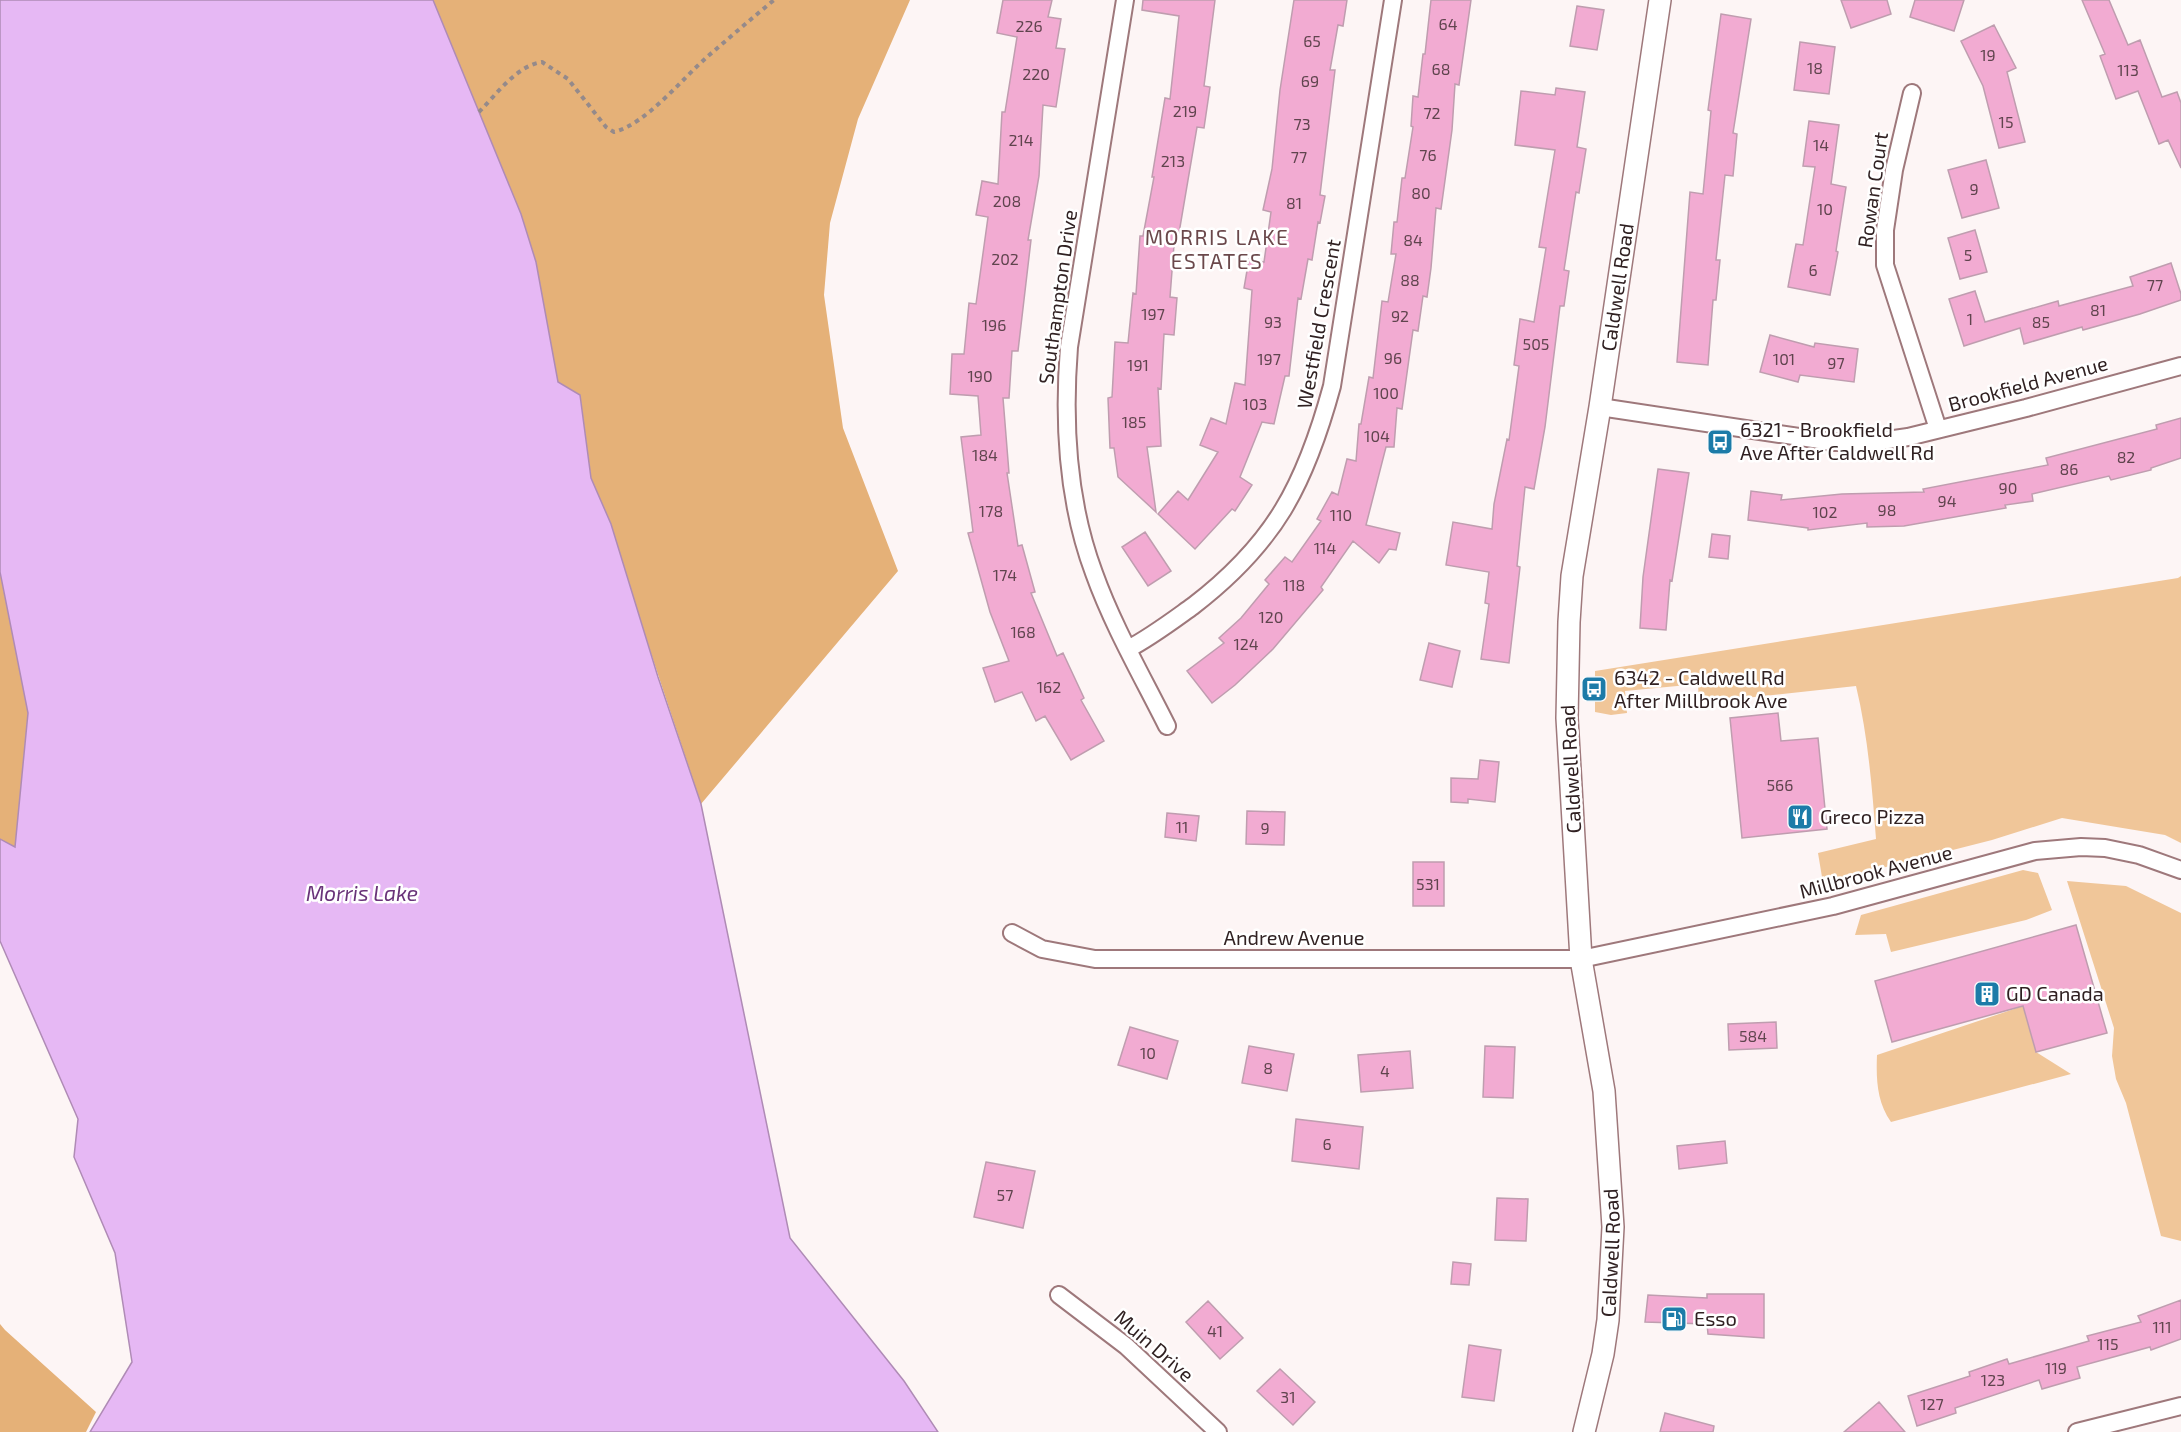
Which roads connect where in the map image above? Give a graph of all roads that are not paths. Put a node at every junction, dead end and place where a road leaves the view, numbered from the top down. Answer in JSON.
{"nodes":[{"id":1,"x":1125,"y":0,"type":"edge"},
{"id":2,"x":1393,"y":0,"type":"edge"},
{"id":3,"x":1660,"y":0,"type":"edge"},
{"id":4,"x":1912,"y":93,"type":"dead end"},
{"id":5,"x":2181,"y":366,"type":"edge"},
{"id":6,"x":1600,"y":406,"type":"junction"},
{"id":7,"x":1938,"y":429,"type":"junction"},
{"id":8,"x":1128,"y":649,"type":"junction"},
{"id":9,"x":1167,"y":726,"type":"dead end"},
{"id":10,"x":2181,"y":870,"type":"edge"},
{"id":11,"x":1012,"y":933,"type":"dead end"},
{"id":12,"x":1581,"y":959,"type":"junction"},
{"id":13,"x":1059,"y":1294,"type":"dead end"},
{"id":14,"x":2181,"y":1406,"type":"edge"},
{"id":15,"x":1218,"y":1432,"type":"edge"},
{"id":16,"x":1584,"y":1432,"type":"edge"},
{"id":17,"x":2077,"y":1432,"type":"edge"}],
"edges":[{"from":1,"to":8,"type":"street","name":"Southampton Drive"},
{"from":2,"to":8,"type":"street","name":"Westfield Crescent"},
{"from":3,"to":6,"type":"street","name":"Caldwell Road"},
{"from":4,"to":7,"type":"street","name":"Rowan Court"},
{"from":5,"to":7,"type":"street","name":"Brookfield Avenue"},
{"from":6,"to":7,"type":"street","name":"Brookfield Avenue"},
{"from":6,"to":12,"type":"street","name":"Caldwell Road"},
{"from":8,"to":9,"type":"street","name":"Southampton Drive"},
{"from":10,"to":12,"type":"street","name":"Millbrook Avenue"},
{"from":11,"to":12,"type":"street","name":"Andrew Avenue"},
{"from":12,"to":16,"type":"street","name":"Caldwell Road"},
{"from":13,"to":15,"type":"street","name":"Muin Drive"},
{"from":14,"to":17,"type":"street"}]}
